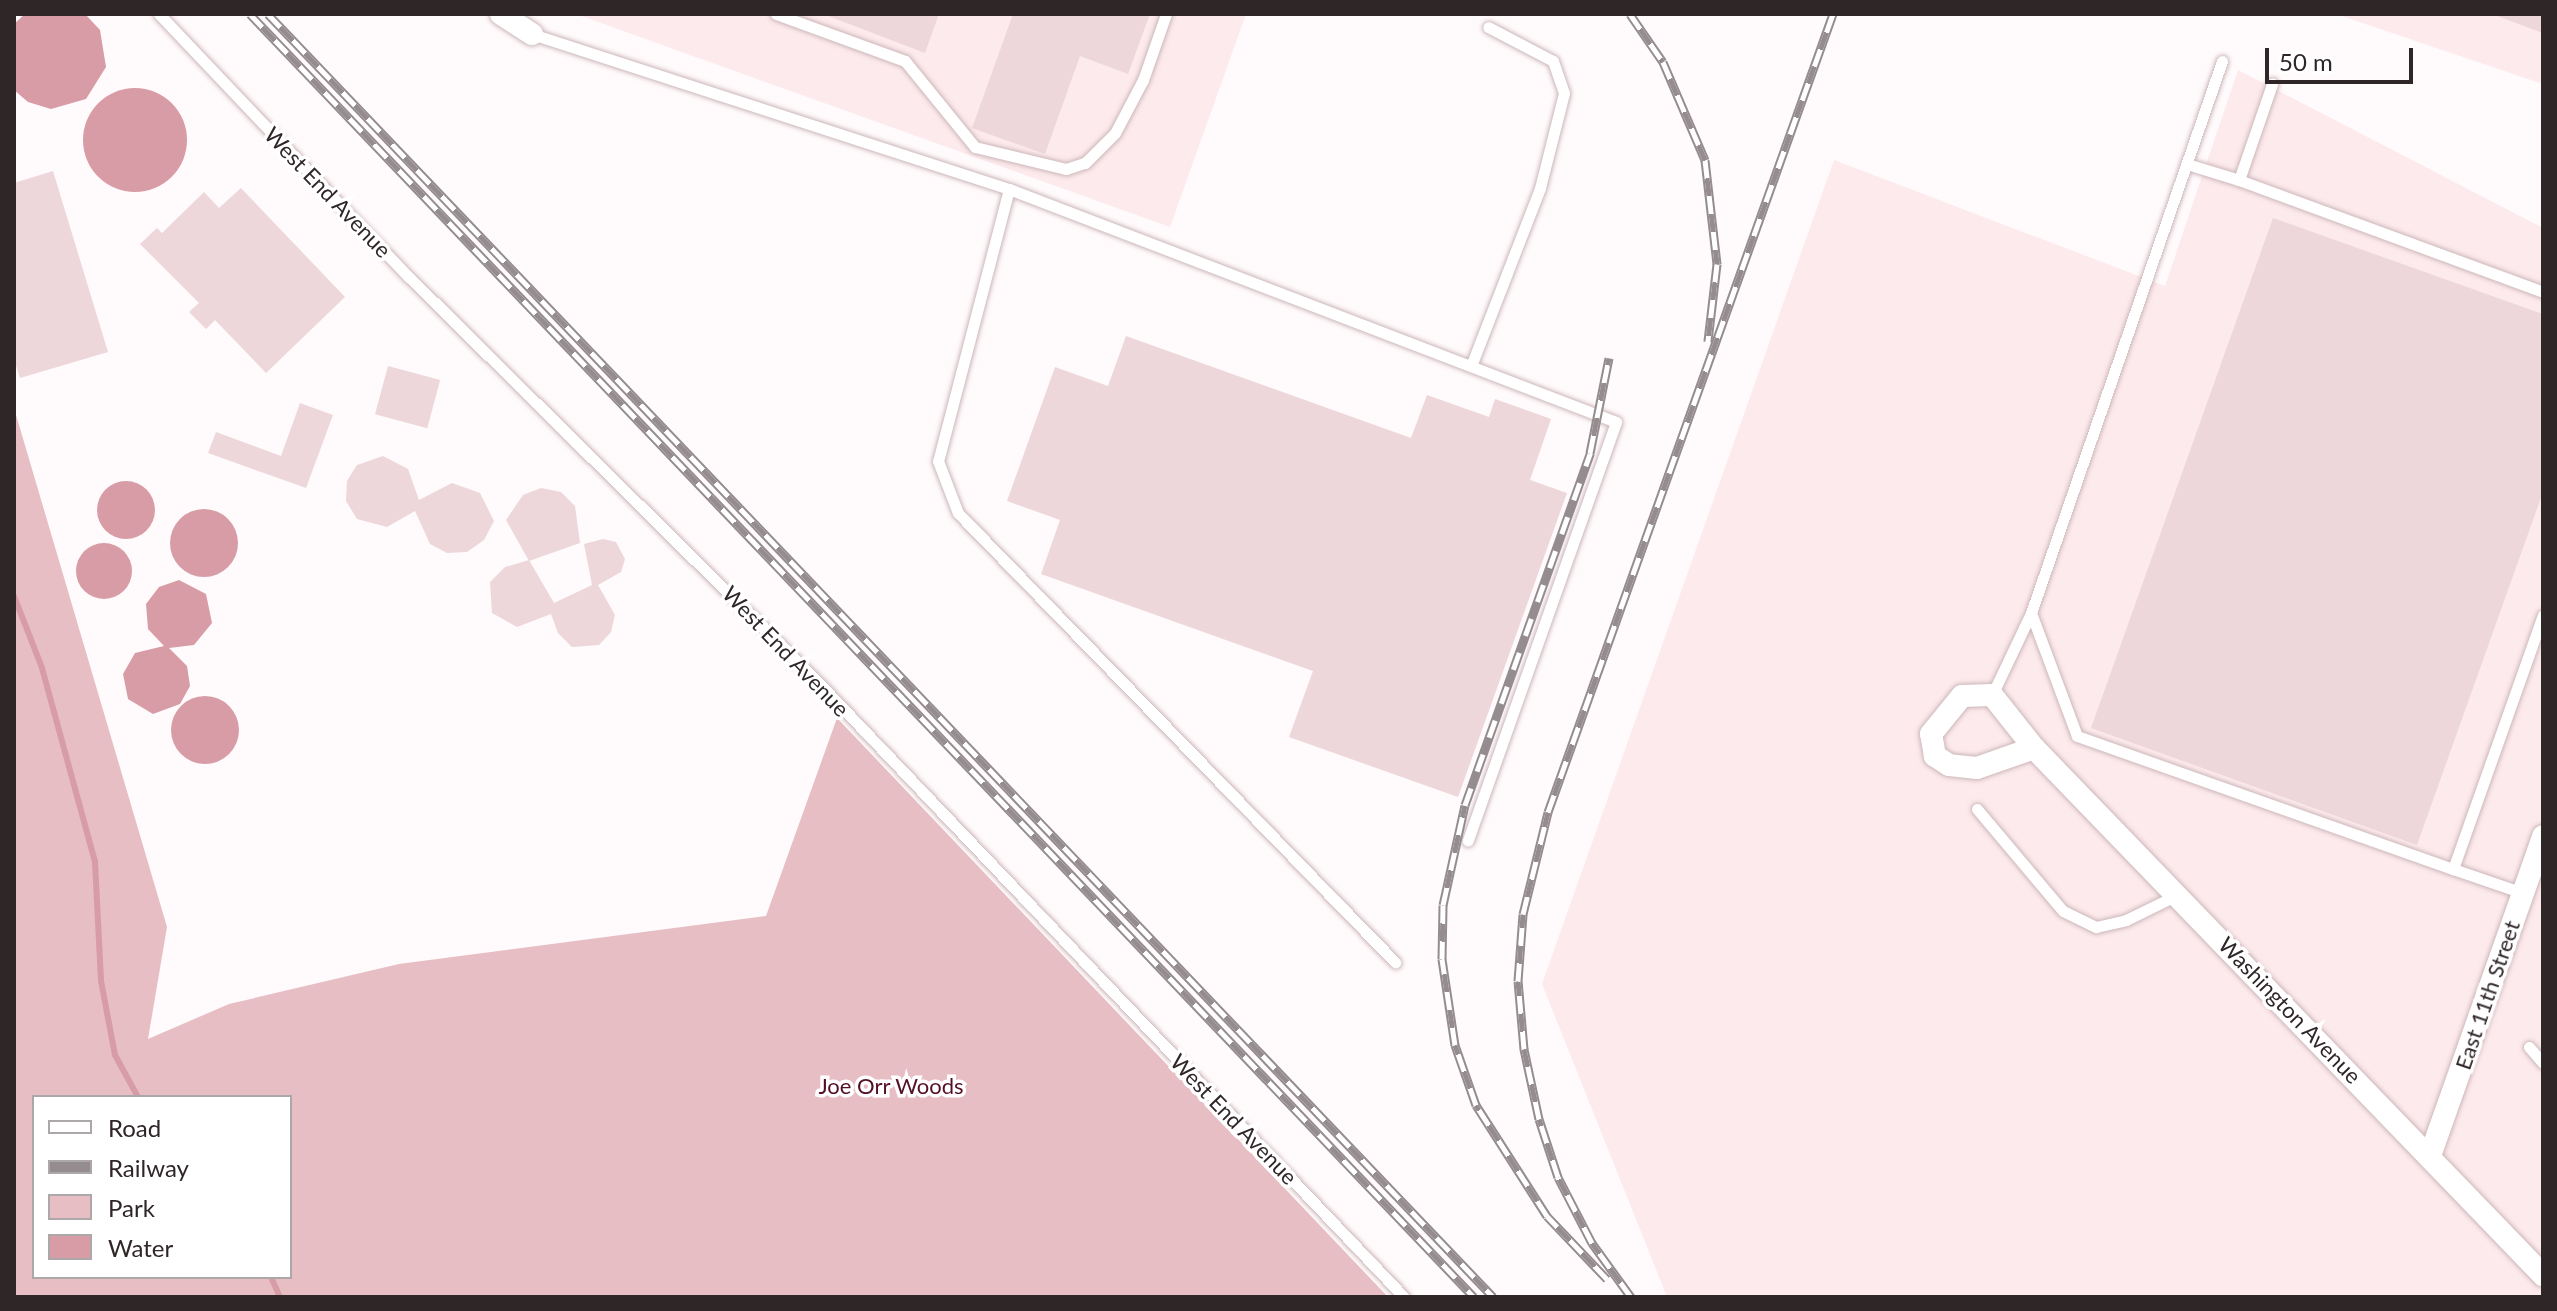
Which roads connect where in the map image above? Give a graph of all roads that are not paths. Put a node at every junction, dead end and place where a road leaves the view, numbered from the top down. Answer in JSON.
{"nodes":[{"id":1,"x":159,"y":14,"type":"edge"},
{"id":2,"x":501,"y":14,"type":"edge"},
{"id":3,"x":776,"y":14,"type":"edge"},
{"id":4,"x":1166,"y":14,"type":"edge"},
{"id":5,"x":1488,"y":27,"type":"dead end"},
{"id":6,"x":532,"y":34,"type":"joint"},
{"id":7,"x":2222,"y":61,"type":"dead end"},
{"id":8,"x":2272,"y":84,"type":"dead end"},
{"id":9,"x":2187,"y":164,"type":"junction"},
{"id":10,"x":2239,"y":180,"type":"junction"},
{"id":11,"x":1009,"y":189,"type":"junction"},
{"id":12,"x":2543,"y":292,"type":"edge"},
{"id":13,"x":1471,"y":366,"type":"junction"},
{"id":14,"x":2031,"y":613,"type":"junction"},
{"id":15,"x":2543,"y":615,"type":"edge"},
{"id":16,"x":1992,"y":695,"type":"junction"},
{"id":17,"x":2034,"y":748,"type":"junction"},
{"id":18,"x":1977,"y":809,"type":"dead end"},
{"id":19,"x":2543,"y":836,"type":"edge"},
{"id":20,"x":1468,"y":841,"type":"dead end"},
{"id":21,"x":2453,"y":869,"type":"junction"},
{"id":22,"x":2523,"y":893,"type":"junction"},
{"id":23,"x":2178,"y":895,"type":"junction"},
{"id":24,"x":1395,"y":962,"type":"dead end"},
{"id":25,"x":2529,"y":1047,"type":"dead end"},
{"id":26,"x":2543,"y":1063,"type":"edge"},
{"id":27,"x":2431,"y":1153,"type":"junction"},
{"id":28,"x":2543,"y":1275,"type":"edge"},
{"id":29,"x":1404,"y":1297,"type":"edge"}],
"edges":[{"from":1,"to":29,"type":"lane","name":"West End Avenue"},
{"from":2,"to":6,"type":"street"},
{"from":3,"to":4,"type":"lane"},
{"from":5,"to":13,"type":"lane"},
{"from":6,"to":11,"type":"lane"},
{"from":7,"to":9,"type":"lane"},
{"from":8,"to":10,"type":"lane"},
{"from":9,"to":10,"type":"lane"},
{"from":9,"to":14,"type":"lane"},
{"from":10,"to":12,"type":"lane"},
{"from":11,"to":13,"type":"lane"},
{"from":11,"to":24,"type":"lane"},
{"from":13,"to":20,"type":"lane"},
{"from":14,"to":16,"type":"lane"},
{"from":14,"to":21,"type":"lane"},
{"from":15,"to":21,"type":"lane"},
{"from":16,"to":17,"type":"street","name":"Washington Avenue"},
{"from":16,"to":17,"type":"street"},
{"from":17,"to":23,"type":"street","name":"Washington Avenue"},
{"from":18,"to":23,"type":"lane"},
{"from":19,"to":22,"type":"street","name":"East 11th Street"},
{"from":21,"to":22,"type":"lane"},
{"from":22,"to":27,"type":"street","name":"East 11th Street"},
{"from":23,"to":27,"type":"street","name":"Washington Avenue"},
{"from":25,"to":26,"type":"lane"},
{"from":27,"to":28,"type":"street","name":"Washington Avenue"}]}
